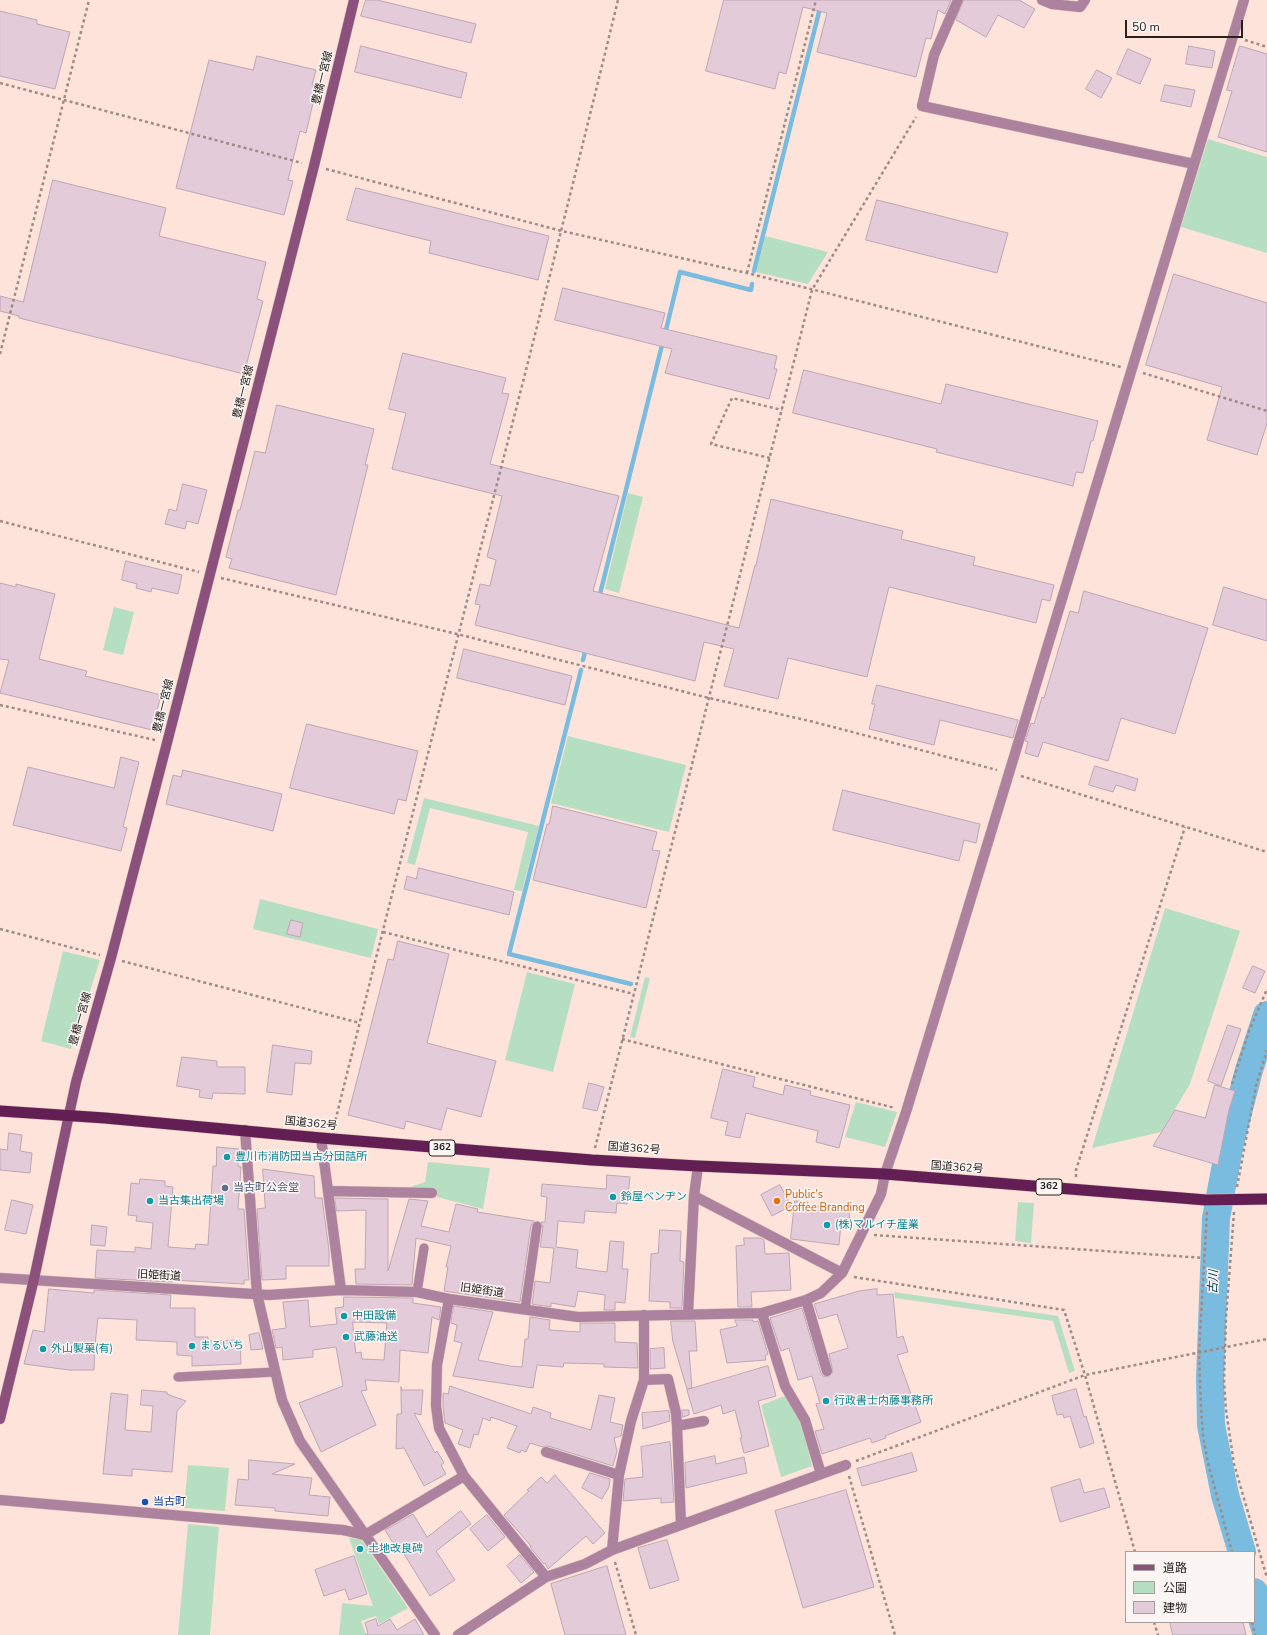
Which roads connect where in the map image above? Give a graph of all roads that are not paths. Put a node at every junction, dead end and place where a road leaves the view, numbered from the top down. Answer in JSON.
{"nodes":[{"id":1,"x":354,"y":0,"type":"edge"},
{"id":2,"x":958,"y":0,"type":"edge"},
{"id":3,"x":1042,"y":0,"type":"edge"},
{"id":4,"x":1085,"y":0,"type":"edge"},
{"id":5,"x":1244,"y":0,"type":"edge"},
{"id":6,"x":1194,"y":164,"type":"junction"},
{"id":7,"x":0,"y":1111,"type":"edge"},
{"id":8,"x":68,"y":1115,"type":"junction"},
{"id":9,"x":244,"y":1130,"type":"junction"},
{"id":10,"x":326,"y":1139,"type":"junction"},
{"id":11,"x":698,"y":1166,"type":"junction"},
{"id":12,"x":885,"y":1174,"type":"junction"},
{"id":13,"x":328,"y":1191,"type":"junction"},
{"id":14,"x":432,"y":1192,"type":"dead end"},
{"id":15,"x":694,"y":1196,"type":"junction"},
{"id":16,"x":1267,"y":1199,"type":"edge"},
{"id":17,"x":537,"y":1226,"type":"dead end"},
{"id":18,"x":424,"y":1248,"type":"dead end"},
{"id":19,"x":842,"y":1273,"type":"junction"},
{"id":20,"x":0,"y":1278,"type":"edge"},
{"id":21,"x":34,"y":1279,"type":"junction"},
{"id":22,"x":341,"y":1290,"type":"junction"},
{"id":23,"x":417,"y":1292,"type":"junction"},
{"id":24,"x":257,"y":1294,"type":"junction"},
{"id":25,"x":449,"y":1299,"type":"junction"},
{"id":26,"x":806,"y":1300,"type":"junction"},
{"id":27,"x":526,"y":1309,"type":"junction"},
{"id":28,"x":762,"y":1313,"type":"junction"},
{"id":29,"x":688,"y":1314,"type":"junction"},
{"id":30,"x":644,"y":1315,"type":"junction"},
{"id":31,"x":827,"y":1371,"type":"dead end"},
{"id":32,"x":275,"y":1372,"type":"junction"},
{"id":33,"x":178,"y":1377,"type":"dead end"},
{"id":34,"x":644,"y":1380,"type":"junction"},
{"id":35,"x":0,"y":1419,"type":"edge"},
{"id":36,"x":704,"y":1421,"type":"dead end"},
{"id":37,"x":677,"y":1426,"type":"junction"},
{"id":38,"x":546,"y":1452,"type":"dead end"},
{"id":39,"x":846,"y":1464,"type":"road end"},
{"id":40,"x":619,"y":1474,"type":"junction"},
{"id":41,"x":820,"y":1474,"type":"junction"},
{"id":42,"x":464,"y":1476,"type":"junction"},
{"id":43,"x":0,"y":1500,"type":"edge"},
{"id":44,"x":681,"y":1525,"type":"junction"},
{"id":45,"x":365,"y":1535,"type":"junction"},
{"id":46,"x":612,"y":1550,"type":"junction"},
{"id":47,"x":546,"y":1577,"type":"junction"},
{"id":48,"x":435,"y":1635,"type":"edge"},
{"id":49,"x":458,"y":1635,"type":"edge"}],
"edges":[{"from":1,"to":8,"type":"main road","name":"豊橋一宮線"},
{"from":2,"to":6,"type":"street"},
{"from":3,"to":4,"type":"street"},
{"from":5,"to":6,"type":"street","name":"旧姫街道"},
{"from":6,"to":12,"type":"street","name":"旧姫街道"},
{"from":7,"to":8,"type":"highway","name":"国道362号","number":"362"},
{"from":8,"to":9,"type":"highway","name":"国道362号","number":"362"},
{"from":8,"to":21,"type":"main road","name":"豊橋一宮線"},
{"from":9,"to":10,"type":"highway","name":"国道362号","number":"362"},
{"from":9,"to":24,"type":"street"},
{"from":10,"to":11,"type":"highway","name":"国道362号","number":"362"},
{"from":10,"to":13,"type":"street"},
{"from":11,"to":12,"type":"highway","name":"国道362号","number":"362"},
{"from":11,"to":15,"type":"street"},
{"from":12,"to":16,"type":"highway","name":"国道362号","number":"362"},
{"from":12,"to":19,"type":"street","name":"旧姫街道"},
{"from":13,"to":14,"type":"street"},
{"from":13,"to":22,"type":"street"},
{"from":15,"to":19,"type":"street"},
{"from":15,"to":29,"type":"street"},
{"from":17,"to":27,"type":"lane"},
{"from":18,"to":23,"type":"lane"},
{"from":19,"to":26,"type":"street","name":"旧姫街道"},
{"from":20,"to":21,"type":"street","name":"旧姫街道"},
{"from":21,"to":24,"type":"street","name":"旧姫街道"},
{"from":21,"to":35,"type":"main road","name":"豊橋一宮線"},
{"from":22,"to":23,"type":"street","name":"旧姫街道"},
{"from":22,"to":24,"type":"street","name":"旧姫街道"},
{"from":23,"to":25,"type":"street","name":"旧姫街道"},
{"from":24,"to":32,"type":"street"},
{"from":25,"to":27,"type":"street","name":"旧姫街道"},
{"from":25,"to":42,"type":"street"},
{"from":26,"to":28,"type":"street","name":"旧姫街道"},
{"from":26,"to":31,"type":"street"},
{"from":27,"to":30,"type":"street","name":"旧姫街道"},
{"from":28,"to":29,"type":"street","name":"旧姫街道"},
{"from":28,"to":41,"type":"street"},
{"from":29,"to":30,"type":"street","name":"旧姫街道"},
{"from":30,"to":34,"type":"street"},
{"from":32,"to":33,"type":"lane"},
{"from":32,"to":45,"type":"street"},
{"from":34,"to":37,"type":"street"},
{"from":34,"to":40,"type":"street"},
{"from":36,"to":37,"type":"street"},
{"from":37,"to":44,"type":"street"},
{"from":38,"to":40,"type":"street"},
{"from":39,"to":41,"type":"street"},
{"from":40,"to":46,"type":"street"},
{"from":41,"to":44,"type":"street"},
{"from":42,"to":45,"type":"street"},
{"from":42,"to":47,"type":"street"},
{"from":43,"to":45,"type":"street"},
{"from":44,"to":46,"type":"street"},
{"from":45,"to":48,"type":"street"},
{"from":46,"to":47,"type":"street"},
{"from":47,"to":49,"type":"street"}]}
